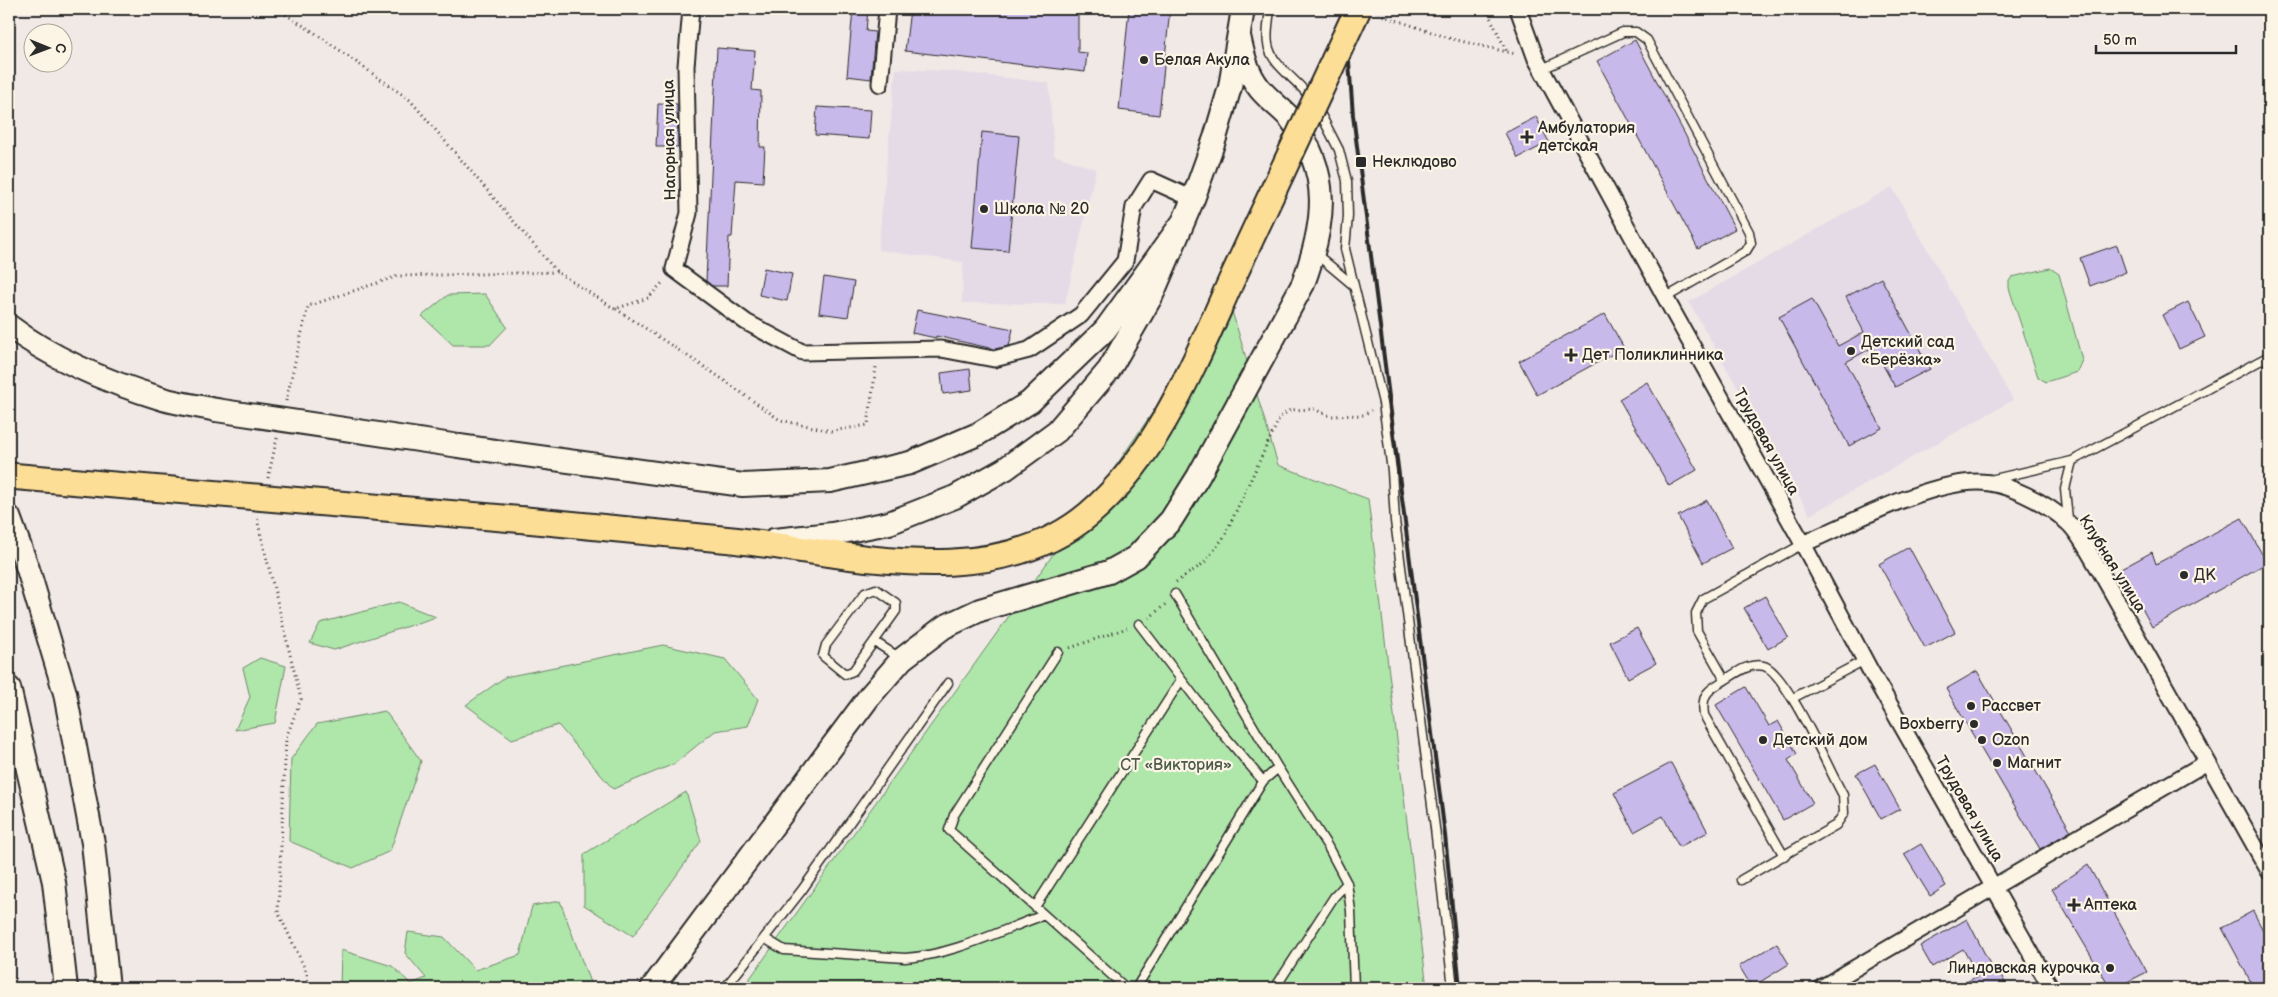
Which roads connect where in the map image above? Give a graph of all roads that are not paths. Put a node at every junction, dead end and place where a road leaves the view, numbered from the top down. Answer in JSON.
{"nodes":[{"id":1,"x":691,"y":9,"type":"edge"},
{"id":2,"x":887,"y":9,"type":"edge"},
{"id":3,"x":1243,"y":9,"type":"edge"},
{"id":4,"x":1270,"y":9,"type":"edge"},
{"id":5,"x":1518,"y":9,"type":"edge"},
{"id":6,"x":1364,"y":10,"type":"edge"},
{"id":7,"x":1239,"y":36,"type":"junction"},
{"id":8,"x":1539,"y":64,"type":"junction"},
{"id":9,"x":880,"y":84,"type":"dead end"},
{"id":10,"x":1193,"y":199,"type":"junction"},
{"id":11,"x":1183,"y":222,"type":"junction"},
{"id":12,"x":1314,"y":253,"type":"junction"},
{"id":13,"x":1353,"y":284,"type":"junction"},
{"id":14,"x":1665,"y":298,"type":"junction"},
{"id":15,"x":9,"y":326,"type":"edge"},
{"id":16,"x":2269,"y":356,"type":"edge"},
{"id":17,"x":2072,"y":461,"type":"junction"},
{"id":18,"x":9,"y":476,"type":"edge"},
{"id":19,"x":1978,"y":482,"type":"junction"},
{"id":20,"x":9,"y":517,"type":"edge"},
{"id":21,"x":2068,"y":522,"type":"junction"},
{"id":22,"x":734,"y":540,"type":"junction"},
{"id":23,"x":1803,"y":544,"type":"junction"},
{"id":24,"x":1175,"y":594,"type":"road end"},
{"id":25,"x":1139,"y":624,"type":"road end"},
{"id":26,"x":875,"y":642,"type":"junction"},
{"id":27,"x":1058,"y":652,"type":"road end"},
{"id":28,"x":902,"y":659,"type":"junction"},
{"id":29,"x":1865,"y":660,"type":"junction"},
{"id":30,"x":1181,"y":680,"type":"junction"},
{"id":31,"x":1725,"y":680,"type":"junction"},
{"id":32,"x":948,"y":683,"type":"dead end"},
{"id":33,"x":9,"y":688,"type":"edge"},
{"id":34,"x":1793,"y":698,"type":"junction"},
{"id":35,"x":2207,"y":762,"type":"junction"},
{"id":36,"x":1278,"y":768,"type":"junction"},
{"id":37,"x":1263,"y":781,"type":"junction"},
{"id":38,"x":1784,"y":856,"type":"junction"},
{"id":39,"x":2269,"y":871,"type":"edge"},
{"id":40,"x":1741,"y":880,"type":"dead end"},
{"id":41,"x":1347,"y":883,"type":"junction"},
{"id":42,"x":1994,"y":888,"type":"junction"},
{"id":43,"x":1035,"y":907,"type":"junction"},
{"id":44,"x":1044,"y":915,"type":"junction"},
{"id":45,"x":764,"y":938,"type":"junction"},
{"id":46,"x":66,"y":988,"type":"edge"},
{"id":47,"x":108,"y":988,"type":"edge"},
{"id":48,"x":652,"y":988,"type":"edge"},
{"id":49,"x":725,"y":988,"type":"edge"},
{"id":50,"x":1126,"y":988,"type":"edge"},
{"id":51,"x":1136,"y":988,"type":"edge"},
{"id":52,"x":1275,"y":988,"type":"edge"},
{"id":53,"x":1354,"y":988,"type":"edge"},
{"id":54,"x":1453,"y":988,"type":"edge"},
{"id":55,"x":1821,"y":988,"type":"edge"},
{"id":56,"x":2051,"y":988,"type":"edge"}],
"edges":[{"from":1,"to":10,"type":"street","name":"Нагорная улица"},
{"from":2,"to":9,"type":"street"},
{"from":3,"to":7,"type":"street"},
{"from":4,"to":13,"type":"lane"},
{"from":5,"to":8,"type":"street","name":"Трудовая улица"},
{"from":6,"to":22,"type":"main road","bridge":true},
{"from":7,"to":10,"type":"street"},
{"from":7,"to":12,"type":"street"},
{"from":8,"to":14,"type":"street","name":"Трудовая улица"},
{"from":8,"to":14,"type":"lane"},
{"from":10,"to":11,"type":"street"},
{"from":11,"to":15,"type":"street","bridge":true},
{"from":11,"to":22,"type":"street"},
{"from":12,"to":13,"type":"lane"},
{"from":12,"to":28,"type":"street"},
{"from":13,"to":54,"type":"lane"},
{"from":14,"to":23,"type":"street","name":"Трудовая улица"},
{"from":16,"to":17,"type":"lane"},
{"from":17,"to":19,"type":"lane"},
{"from":17,"to":21,"type":"lane"},
{"from":18,"to":22,"type":"main road","bridge":true},
{"from":19,"to":21,"type":"street","name":"Клубная улица"},
{"from":19,"to":23,"type":"street","name":"Клубная улица"},
{"from":20,"to":47,"type":"street"},
{"from":21,"to":35,"type":"street","name":"Клубная улица"},
{"from":23,"to":29,"type":"street","name":"Трудовая улица"},
{"from":23,"to":31,"type":"lane"},
{"from":24,"to":36,"type":"lane"},
{"from":25,"to":30,"type":"lane"},
{"from":26,"to":26,"type":"lane"},
{"from":26,"to":28,"type":"lane"},
{"from":27,"to":43,"type":"lane"},
{"from":28,"to":48,"type":"street"},
{"from":29,"to":34,"type":"lane"},
{"from":29,"to":42,"type":"street","name":"Трудовая улица"},
{"from":30,"to":37,"type":"lane"},
{"from":30,"to":43,"type":"lane"},
{"from":31,"to":34,"type":"lane"},
{"from":31,"to":38,"type":"lane"},
{"from":32,"to":45,"type":"lane"},
{"from":33,"to":46,"type":"street"},
{"from":34,"to":38,"type":"lane"},
{"from":35,"to":39,"type":"street","name":"Клубная улица"},
{"from":35,"to":42,"type":"street"},
{"from":36,"to":37,"type":"lane"},
{"from":36,"to":41,"type":"lane"},
{"from":37,"to":51,"type":"lane"},
{"from":38,"to":40,"type":"lane"},
{"from":41,"to":52,"type":"lane"},
{"from":41,"to":53,"type":"lane"},
{"from":42,"to":55,"type":"street","name":"Трудовая улица"},
{"from":42,"to":56,"type":"street","name":"Трудовая улица"},
{"from":43,"to":44,"type":"lane"},
{"from":44,"to":45,"type":"lane"},
{"from":44,"to":50,"type":"lane"},
{"from":45,"to":49,"type":"lane"}]}
